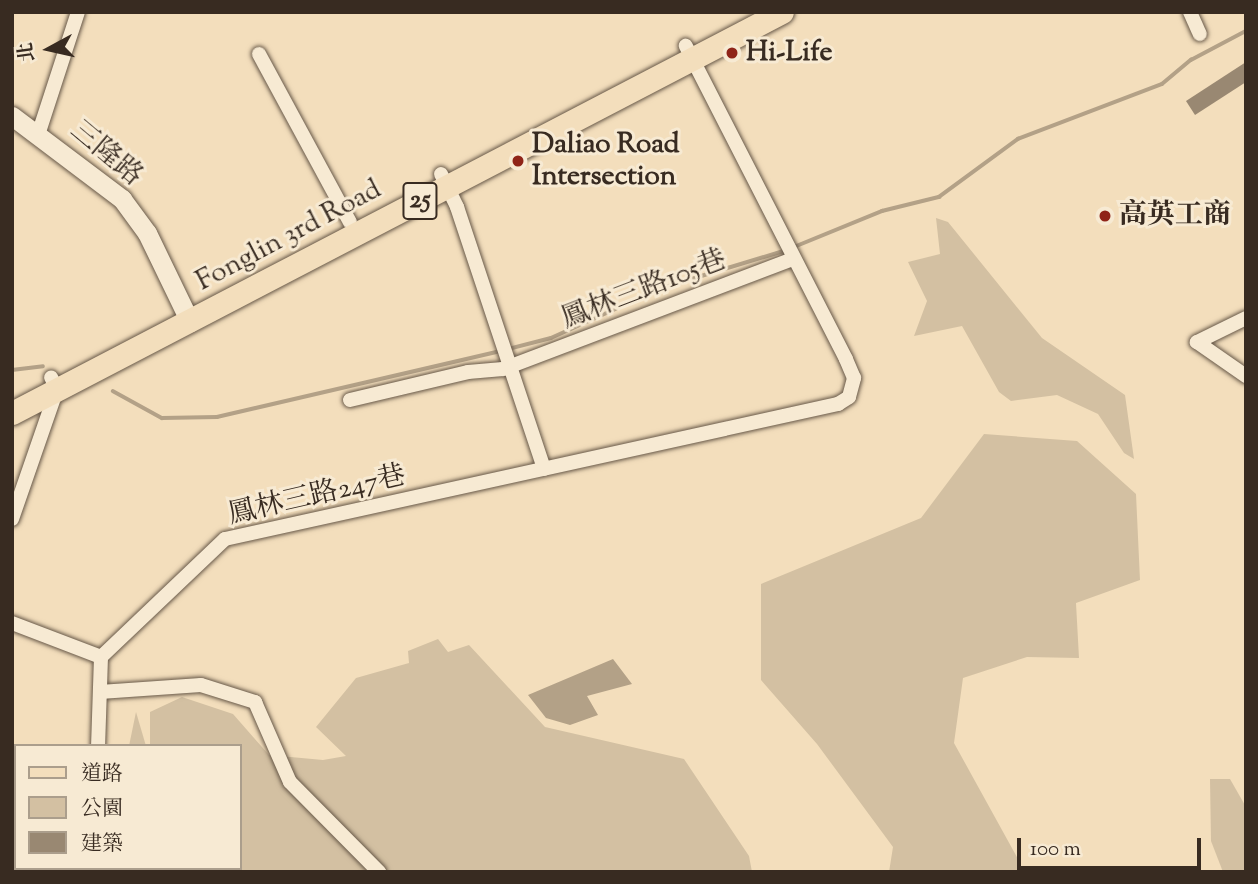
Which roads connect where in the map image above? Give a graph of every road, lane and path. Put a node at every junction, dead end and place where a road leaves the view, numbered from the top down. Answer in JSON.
{"nodes":[{"id":1,"x":78,"y":12,"type":"edge"},
{"id":2,"x":751,"y":12,"type":"edge"},
{"id":3,"x":782,"y":12,"type":"edge"},
{"id":4,"x":1190,"y":12,"type":"edge"},
{"id":5,"x":1200,"y":34,"type":"dead end"},
{"id":6,"x":689,"y":53,"type":"junction"},
{"id":7,"x":258,"y":54,"type":"dead end"},
{"id":8,"x":12,"y":116,"type":"edge"},
{"id":9,"x":38,"y":135,"type":"junction"},
{"id":10,"x":444,"y":181,"type":"junction"},
{"id":11,"x":350,"y":222,"type":"junction"},
{"id":12,"x":790,"y":253,"type":"junction"},
{"id":13,"x":187,"y":316,"type":"junction"},
{"id":14,"x":1246,"y":318,"type":"edge"},
{"id":15,"x":510,"y":363,"type":"junction"},
{"id":16,"x":1246,"y":376,"type":"edge"},
{"id":17,"x":54,"y":383,"type":"junction"},
{"id":18,"x":12,"y":397,"type":"edge"},
{"id":19,"x":350,"y":400,"type":"dead end"},
{"id":20,"x":12,"y":413,"type":"edge"},
{"id":21,"x":544,"y":469,"type":"junction"},
{"id":22,"x":12,"y":519,"type":"edge"},
{"id":23,"x":12,"y":623,"type":"edge"},
{"id":24,"x":101,"y":657,"type":"junction"},
{"id":25,"x":100,"y":691,"type":"junction"},
{"id":26,"x":98,"y":744,"type":"edge"},
{"id":27,"x":379,"y":872,"type":"edge"}],
"edges":[{"from":1,"to":9,"type":"street"},
{"from":2,"to":6,"type":"main road","name":"Fonglin 3rd Road","number":"25"},
{"from":3,"to":6,"type":"main road","name":"Fonglin 3rd Road","number":"25"},
{"from":4,"to":5,"type":"street"},
{"from":6,"to":10,"type":"main road","name":"Fonglin 3rd Road","number":"25"},
{"from":6,"to":12,"type":"street"},
{"from":7,"to":11,"type":"street"},
{"from":8,"to":9,"type":"street","name":"三隆路"},
{"from":9,"to":13,"type":"street","name":"三隆路"},
{"from":10,"to":11,"type":"main road","name":"Fonglin 3rd Road","number":"25"},
{"from":10,"to":13,"type":"main road","name":"Fonglin 3rd Road","number":"25"},
{"from":10,"to":15,"type":"street"},
{"from":11,"to":13,"type":"main road","name":"Fonglin 3rd Road","number":"25"},
{"from":12,"to":15,"type":"street","name":"鳳林三路105巷"},
{"from":12,"to":21,"type":"street","name":"鳳林三路247巷"},
{"from":13,"to":17,"type":"main road","name":"Fonglin 3rd Road","number":"25"},
{"from":14,"to":16,"type":"street"},
{"from":15,"to":19,"type":"street","name":"鳳林三路105巷"},
{"from":15,"to":21,"type":"street"},
{"from":17,"to":18,"type":"main road","number":"25"},
{"from":17,"to":20,"type":"main road","number":"25"},
{"from":17,"to":22,"type":"street"},
{"from":21,"to":24,"type":"street","name":"鳳林三路247巷"},
{"from":23,"to":24,"type":"street"},
{"from":24,"to":25,"type":"street"},
{"from":25,"to":26,"type":"street"},
{"from":25,"to":27,"type":"street"}]}
